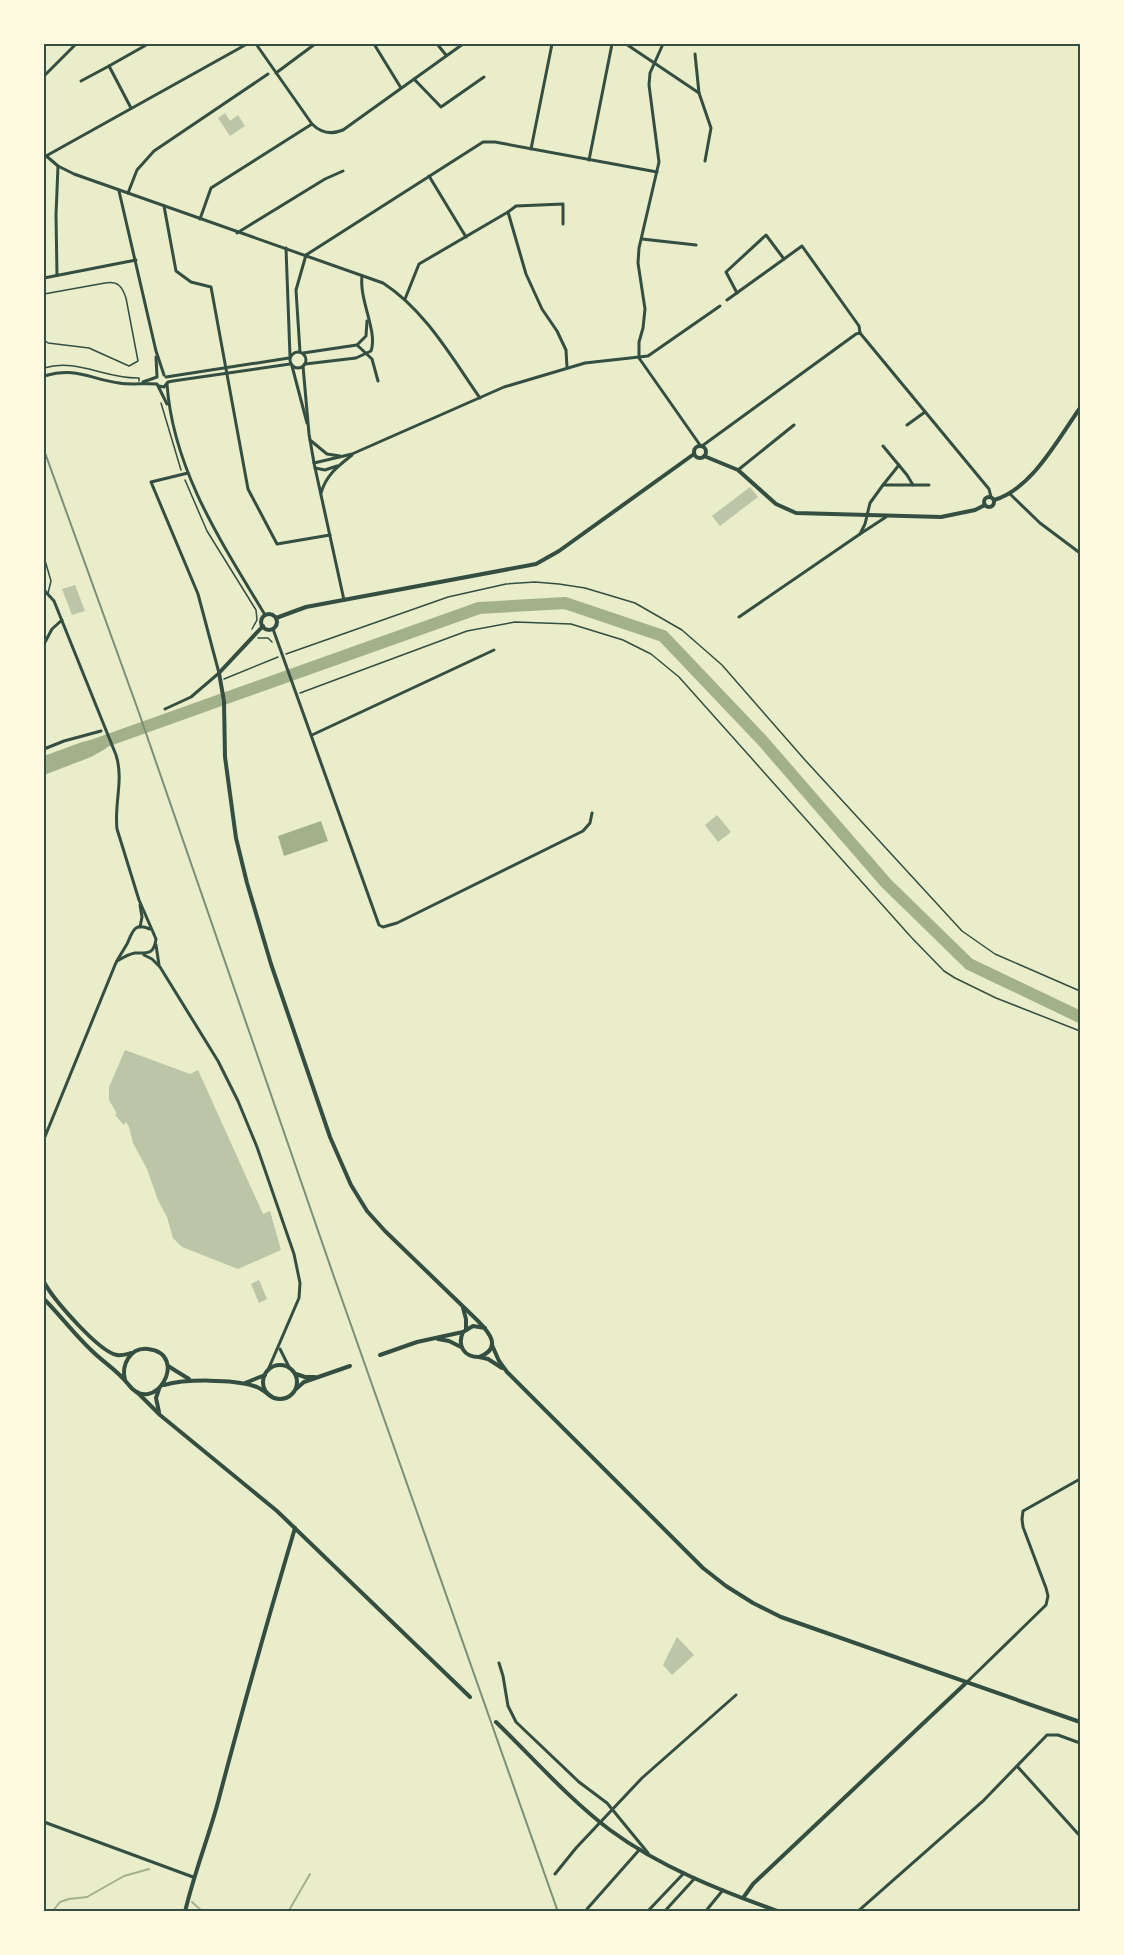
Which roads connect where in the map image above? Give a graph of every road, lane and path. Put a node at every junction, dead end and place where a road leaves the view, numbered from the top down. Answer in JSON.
{"nodes":[{"id":1,"x":76,"y":44,"type":"edge"},
{"id":2,"x":148,"y":44,"type":"edge"},
{"id":3,"x":247,"y":44,"type":"edge"},
{"id":4,"x":256,"y":44,"type":"edge"},
{"id":5,"x":315,"y":44,"type":"edge"},
{"id":6,"x":437,"y":44,"type":"edge"},
{"id":7,"x":463,"y":44,"type":"edge"},
{"id":8,"x":552,"y":44,"type":"edge"},
{"id":9,"x":612,"y":44,"type":"edge"},
{"id":10,"x":626,"y":44,"type":"edge"},
{"id":11,"x":663,"y":44,"type":"edge"},
{"id":12,"x":375,"y":45,"type":"edge"},
{"id":13,"x":695,"y":54,"type":"dead end"},
{"id":14,"x":446,"y":56,"type":"junction"},
{"id":15,"x":654,"y":62,"type":"junction"},
{"id":16,"x":109,"y":66,"type":"junction"},
{"id":17,"x":276,"y":73,"type":"junction"},
{"id":18,"x":268,"y":74,"type":"dead end"},
{"id":19,"x":44,"y":76,"type":"edge"},
{"id":20,"x":484,"y":77,"type":"dead end"},
{"id":21,"x":414,"y":79,"type":"junction"},
{"id":22,"x":81,"y":81,"type":"dead end"},
{"id":23,"x":400,"y":88,"type":"junction"},
{"id":24,"x":699,"y":93,"type":"junction"},
{"id":25,"x":131,"y":108,"type":"junction"},
{"id":26,"x":312,"y":124,"type":"junction"},
{"id":27,"x":531,"y":149,"type":"junction"},
{"id":28,"x":45,"y":155,"type":"edge"},
{"id":29,"x":589,"y":160,"type":"junction"},
{"id":30,"x":705,"y":161,"type":"dead end"},
{"id":31,"x":58,"y":166,"type":"junction"},
{"id":32,"x":343,"y":171,"type":"dead end"},
{"id":33,"x":657,"y":172,"type":"junction"},
{"id":34,"x":429,"y":176,"type":"junction"},
{"id":35,"x":119,"y":190,"type":"junction"},
{"id":36,"x":128,"y":193,"type":"junction"},
{"id":37,"x":164,"y":206,"type":"junction"},
{"id":38,"x":508,"y":212,"type":"junction"},
{"id":39,"x":200,"y":219,"type":"junction"},
{"id":40,"x":563,"y":224,"type":"dead end"},
{"id":41,"x":237,"y":232,"type":"junction"},
{"id":42,"x":466,"y":237,"type":"junction"},
{"id":43,"x":642,"y":238,"type":"junction"},
{"id":44,"x":696,"y":245,"type":"dead end"},
{"id":45,"x":286,"y":248,"type":"junction"},
{"id":46,"x":306,"y":255,"type":"junction"},
{"id":47,"x":784,"y":259,"type":"junction"},
{"id":48,"x":136,"y":260,"type":"junction"},
{"id":49,"x":57,"y":275,"type":"junction"},
{"id":50,"x":362,"y":276,"type":"junction"},
{"id":51,"x":44,"y":278,"type":"edge"},
{"id":52,"x":737,"y":293,"type":"junction"},
{"id":53,"x":44,"y":294,"type":"edge"},
{"id":54,"x":405,"y":299,"type":"junction"},
{"id":55,"x":727,"y":300,"type":"dead end"},
{"id":56,"x":720,"y":306,"type":"dead end"},
{"id":57,"x":368,"y":319,"type":"junction"},
{"id":58,"x":860,"y":333,"type":"junction"},
{"id":59,"x":44,"y":340,"type":"edge"},
{"id":60,"x":357,"y":345,"type":"junction"},
{"id":61,"x":156,"y":351,"type":"junction"},
{"id":62,"x":301,"y":353,"type":"junction"},
{"id":63,"x":368,"y":354,"type":"junction"},
{"id":64,"x":290,"y":357,"type":"junction"},
{"id":65,"x":639,"y":358,"type":"junction"},
{"id":66,"x":291,"y":365,"type":"junction"},
{"id":67,"x":304,"y":365,"type":"junction"},
{"id":68,"x":567,"y":367,"type":"junction"},
{"id":69,"x":44,"y":368,"type":"edge"},
{"id":70,"x":226,"y":368,"type":"junction"},
{"id":71,"x":196,"y":372,"type":"junction"},
{"id":72,"x":227,"y":373,"type":"junction"},
{"id":73,"x":44,"y":376,"type":"edge"},
{"id":74,"x":165,"y":376,"type":"junction"},
{"id":75,"x":197,"y":377,"type":"junction"},
{"id":76,"x":157,"y":378,"type":"junction"},
{"id":77,"x":140,"y":381,"type":"junction"},
{"id":78,"x":378,"y":381,"type":"dead end"},
{"id":79,"x":167,"y":383,"type":"junction"},
{"id":80,"x":158,"y":385,"type":"junction"},
{"id":81,"x":480,"y":398,"type":"junction"},
{"id":82,"x":169,"y":408,"type":"junction"},
{"id":83,"x":1080,"y":408,"type":"edge"},
{"id":84,"x":926,"y":411,"type":"junction"},
{"id":85,"x":794,"y":425,"type":"dead end"},
{"id":86,"x":908,"y":425,"type":"dead end"},
{"id":87,"x":309,"y":434,"type":"junction"},
{"id":88,"x":310,"y":440,"type":"junction"},
{"id":89,"x":701,"y":446,"type":"junction"},
{"id":90,"x":883,"y":446,"type":"dead end"},
{"id":91,"x":353,"y":453,"type":"junction"},
{"id":92,"x":694,"y":454,"type":"junction"},
{"id":93,"x":704,"y":456,"type":"junction"},
{"id":94,"x":342,"y":457,"type":"junction"},
{"id":95,"x":314,"y":463,"type":"junction"},
{"id":96,"x":899,"y":465,"type":"junction"},
{"id":97,"x":338,"y":466,"type":"junction"},
{"id":98,"x":315,"y":468,"type":"junction"},
{"id":99,"x":738,"y":470,"type":"junction"},
{"id":100,"x":188,"y":473,"type":"junction"},
{"id":101,"x":883,"y":485,"type":"junction"},
{"id":102,"x":913,"y":485,"type":"junction"},
{"id":103,"x":929,"y":485,"type":"dead end"},
{"id":104,"x":321,"y":494,"type":"junction"},
{"id":105,"x":1010,"y":495,"type":"junction"},
{"id":106,"x":992,"y":498,"type":"junction"},
{"id":107,"x":985,"y":505,"type":"junction"},
{"id":108,"x":867,"y":516,"type":"junction"},
{"id":109,"x":887,"y":516,"type":"junction"},
{"id":110,"x":860,"y":534,"type":"junction"},
{"id":111,"x":330,"y":535,"type":"junction"},
{"id":112,"x":1080,"y":553,"type":"edge"},
{"id":113,"x":44,"y":557,"type":"edge"},
{"id":114,"x":44,"y":590,"type":"edge"},
{"id":115,"x":48,"y":593,"type":"junction"},
{"id":116,"x":344,"y":600,"type":"junction"},
{"id":117,"x":265,"y":615,"type":"junction"},
{"id":118,"x":739,"y":617,"type":"dead end"},
{"id":119,"x":276,"y":618,"type":"junction"},
{"id":120,"x":62,"y":620,"type":"junction"},
{"id":121,"x":263,"y":626,"type":"junction"},
{"id":122,"x":273,"y":629,"type":"junction"},
{"id":123,"x":259,"y":638,"type":"dead end"},
{"id":124,"x":272,"y":642,"type":"dead end"},
{"id":125,"x":44,"y":644,"type":"edge"},
{"id":126,"x":495,"y":650,"type":"dead end"},
{"id":127,"x":276,"y":651,"type":"dead end"},
{"id":128,"x":286,"y":654,"type":"dead end"},
{"id":129,"x":219,"y":673,"type":"junction"},
{"id":130,"x":221,"y":680,"type":"junction"},
{"id":131,"x":296,"y":695,"type":"junction"},
{"id":132,"x":165,"y":709,"type":"dead end"},
{"id":133,"x":102,"y":731,"type":"dead end"},
{"id":134,"x":312,"y":735,"type":"junction"},
{"id":135,"x":44,"y":749,"type":"edge"},
{"id":136,"x":592,"y":813,"type":"dead end"},
{"id":137,"x":139,"y":900,"type":"junction"},
{"id":138,"x":140,"y":927,"type":"junction"},
{"id":139,"x":152,"y":931,"type":"junction"},
{"id":140,"x":128,"y":942,"type":"junction"},
{"id":141,"x":156,"y":944,"type":"junction"},
{"id":142,"x":136,"y":953,"type":"junction"},
{"id":143,"x":144,"y":954,"type":"junction"},
{"id":144,"x":117,"y":961,"type":"junction"},
{"id":145,"x":160,"y":967,"type":"junction"},
{"id":146,"x":1080,"y":992,"type":"edge"},
{"id":147,"x":1080,"y":1031,"type":"edge"},
{"id":148,"x":44,"y":1139,"type":"edge"},
{"id":149,"x":44,"y":1282,"type":"edge"},
{"id":150,"x":44,"y":1299,"type":"edge"},
{"id":151,"x":463,"y":1307,"type":"junction"},
{"id":152,"x":485,"y":1328,"type":"junction"},
{"id":153,"x":465,"y":1331,"type":"junction"},
{"id":154,"x":437,"y":1339,"type":"junction"},
{"id":155,"x":492,"y":1344,"type":"junction"},
{"id":156,"x":462,"y":1347,"type":"junction"},
{"id":157,"x":279,"y":1348,"type":"junction"},
{"id":158,"x":132,"y":1353,"type":"junction"},
{"id":159,"x":380,"y":1355,"type":"dead end"},
{"id":160,"x":479,"y":1357,"type":"junction"},
{"id":161,"x":167,"y":1366,"type":"junction"},
{"id":162,"x":350,"y":1366,"type":"dead end"},
{"id":163,"x":289,"y":1367,"type":"junction"},
{"id":164,"x":266,"y":1372,"type":"junction"},
{"id":165,"x":294,"y":1372,"type":"junction"},
{"id":166,"x":507,"y":1372,"type":"junction"},
{"id":167,"x":318,"y":1377,"type":"junction"},
{"id":168,"x":125,"y":1380,"type":"junction"},
{"id":169,"x":190,"y":1380,"type":"junction"},
{"id":170,"x":242,"y":1384,"type":"junction"},
{"id":171,"x":161,"y":1387,"type":"junction"},
{"id":172,"x":295,"y":1389,"type":"junction"},
{"id":173,"x":137,"y":1392,"type":"junction"},
{"id":174,"x":271,"y":1396,"type":"junction"},
{"id":175,"x":160,"y":1415,"type":"junction"},
{"id":176,"x":1080,"y":1479,"type":"edge"},
{"id":177,"x":295,"y":1528,"type":"junction"},
{"id":178,"x":499,"y":1663,"type":"dead end"},
{"id":179,"x":968,"y":1681,"type":"junction"},
{"id":180,"x":736,"y":1695,"type":"dead end"},
{"id":181,"x":470,"y":1697,"type":"dead end"},
{"id":182,"x":496,"y":1722,"type":"dead end"},
{"id":183,"x":1080,"y":1722,"type":"edge"},
{"id":184,"x":1080,"y":1743,"type":"edge"},
{"id":185,"x":1017,"y":1766,"type":"junction"},
{"id":186,"x":613,"y":1810,"type":"junction"},
{"id":187,"x":44,"y":1822,"type":"edge"},
{"id":188,"x":600,"y":1822,"type":"junction"},
{"id":189,"x":1080,"y":1836,"type":"edge"},
{"id":190,"x":640,"y":1849,"type":"junction"},
{"id":191,"x":650,"y":1855,"type":"junction"},
{"id":192,"x":684,"y":1873,"type":"junction"},
{"id":193,"x":555,"y":1874,"type":"dead end"},
{"id":194,"x":193,"y":1877,"type":"junction"},
{"id":195,"x":695,"y":1878,"type":"junction"},
{"id":196,"x":723,"y":1890,"type":"junction"},
{"id":197,"x":743,"y":1898,"type":"junction"},
{"id":198,"x":587,"y":1909,"type":"dead end"},
{"id":199,"x":764,"y":1909,"type":"edge"},
{"id":200,"x":185,"y":1911,"type":"edge"},
{"id":201,"x":647,"y":1911,"type":"edge"},
{"id":202,"x":664,"y":1911,"type":"edge"},
{"id":203,"x":705,"y":1911,"type":"edge"},
{"id":204,"x":780,"y":1911,"type":"edge"},
{"id":205,"x":859,"y":1911,"type":"edge"}],
"edges":[{"from":1,"to":19,"type":"street"},
{"from":2,"to":16,"type":"street"},
{"from":3,"to":25,"type":"street"},
{"from":4,"to":17,"type":"street"},
{"from":5,"to":17,"type":"street"},
{"from":6,"to":14,"type":"street"},
{"from":7,"to":14,"type":"street"},
{"from":8,"to":27,"type":"street"},
{"from":9,"to":29,"type":"street"},
{"from":10,"to":15,"type":"street"},
{"from":11,"to":15,"type":"street"},
{"from":12,"to":23,"type":"street"},
{"from":13,"to":24,"type":"street"},
{"from":14,"to":21,"type":"street"},
{"from":15,"to":24,"type":"street"},
{"from":15,"to":33,"type":"street"},
{"from":16,"to":22,"type":"street"},
{"from":16,"to":25,"type":"street"},
{"from":17,"to":26,"type":"street"},
{"from":18,"to":36,"type":"street"},
{"from":20,"to":21,"type":"street"},
{"from":21,"to":23,"type":"street"},
{"from":23,"to":26,"type":"street"},
{"from":24,"to":30,"type":"street"},
{"from":25,"to":28,"type":"street"},
{"from":26,"to":39,"type":"street"},
{"from":27,"to":29,"type":"street"},
{"from":27,"to":34,"type":"street"},
{"from":28,"to":31,"type":"street"},
{"from":29,"to":33,"type":"street"},
{"from":31,"to":35,"type":"street"},
{"from":31,"to":49,"type":"street"},
{"from":32,"to":41,"type":"street"},
{"from":33,"to":43,"type":"street"},
{"from":34,"to":42,"type":"street"},
{"from":34,"to":46,"type":"street"},
{"from":35,"to":36,"type":"street"},
{"from":35,"to":48,"type":"street"},
{"from":36,"to":37,"type":"street"},
{"from":37,"to":39,"type":"street"},
{"from":37,"to":70,"type":"street"},
{"from":38,"to":40,"type":"street"},
{"from":38,"to":42,"type":"street"},
{"from":38,"to":68,"type":"street"},
{"from":39,"to":41,"type":"street"},
{"from":41,"to":45,"type":"street"},
{"from":42,"to":54,"type":"street"},
{"from":43,"to":44,"type":"street"},
{"from":43,"to":65,"type":"street"},
{"from":45,"to":46,"type":"street"},
{"from":45,"to":64,"type":"street"},
{"from":46,"to":50,"type":"street"},
{"from":46,"to":62,"type":"street"},
{"from":47,"to":52,"type":"street"},
{"from":47,"to":52,"type":"street"},
{"from":47,"to":58,"type":"street"},
{"from":48,"to":49,"type":"street"},
{"from":48,"to":61,"type":"street"},
{"from":49,"to":51,"type":"street"},
{"from":50,"to":54,"type":"street"},
{"from":50,"to":57,"type":"street"},
{"from":52,"to":55,"type":"street"},
{"from":53,"to":59,"type":"path"},
{"from":54,"to":81,"type":"street"},
{"from":56,"to":65,"type":"street"},
{"from":57,"to":60,"type":"street"},
{"from":57,"to":63,"type":"street"},
{"from":58,"to":84,"type":"street"},
{"from":58,"to":89,"type":"street"},
{"from":60,"to":62,"type":"street"},
{"from":60,"to":63,"type":"street"},
{"from":61,"to":74,"type":"street"},
{"from":61,"to":76,"type":"street"},
{"from":62,"to":64,"type":"street"},
{"from":62,"to":67,"type":"street"},
{"from":63,"to":67,"type":"street"},
{"from":63,"to":78,"type":"street"},
{"from":64,"to":66,"type":"street"},
{"from":64,"to":70,"type":"street"},
{"from":65,"to":68,"type":"street"},
{"from":65,"to":89,"type":"street"},
{"from":66,"to":67,"type":"street"},
{"from":66,"to":72,"type":"street"},
{"from":66,"to":87,"type":"street"},
{"from":67,"to":87,"type":"street"},
{"from":68,"to":81,"type":"street"},
{"from":69,"to":77,"type":"path"},
{"from":70,"to":71,"type":"street"},
{"from":70,"to":72,"type":"street"},
{"from":71,"to":74,"type":"street"},
{"from":71,"to":75,"type":"street"},
{"from":72,"to":75,"type":"street"},
{"from":72,"to":111,"type":"street"},
{"from":73,"to":77,"type":"street"},
{"from":74,"to":76,"type":"street"},
{"from":74,"to":79,"type":"street"},
{"from":75,"to":79,"type":"street"},
{"from":76,"to":77,"type":"street"},
{"from":76,"to":80,"type":"street"},
{"from":77,"to":80,"type":"street"},
{"from":79,"to":80,"type":"street"},
{"from":79,"to":82,"type":"street"},
{"from":80,"to":82,"type":"street"},
{"from":81,"to":91,"type":"street"},
{"from":82,"to":100,"type":"street"},
{"from":83,"to":105,"type":"street"},
{"from":84,"to":86,"type":"street"},
{"from":84,"to":106,"type":"street"},
{"from":85,"to":99,"type":"street"},
{"from":87,"to":88,"type":"street"},
{"from":88,"to":94,"type":"street"},
{"from":88,"to":95,"type":"street"},
{"from":89,"to":92,"type":"street"},
{"from":89,"to":93,"type":"street"},
{"from":90,"to":96,"type":"street"},
{"from":91,"to":94,"type":"street"},
{"from":91,"to":97,"type":"street"},
{"from":92,"to":93,"type":"street"},
{"from":92,"to":116,"type":"street"},
{"from":93,"to":99,"type":"street"},
{"from":94,"to":95,"type":"street"},
{"from":95,"to":98,"type":"street"},
{"from":96,"to":101,"type":"street"},
{"from":96,"to":102,"type":"street"},
{"from":97,"to":98,"type":"street"},
{"from":97,"to":104,"type":"street"},
{"from":98,"to":104,"type":"street"},
{"from":99,"to":108,"type":"street"},
{"from":100,"to":117,"type":"street"},
{"from":100,"to":129,"type":"street"},
{"from":101,"to":102,"type":"street"},
{"from":101,"to":108,"type":"street"},
{"from":102,"to":103,"type":"street"},
{"from":104,"to":111,"type":"street"},
{"from":105,"to":106,"type":"street"},
{"from":105,"to":112,"type":"street"},
{"from":106,"to":107,"type":"street"},
{"from":106,"to":107,"type":"street"},
{"from":107,"to":109,"type":"street"},
{"from":108,"to":109,"type":"street"},
{"from":108,"to":110,"type":"street"},
{"from":109,"to":110,"type":"street"},
{"from":110,"to":118,"type":"street"},
{"from":111,"to":116,"type":"street"},
{"from":113,"to":115,"type":"lane"},
{"from":114,"to":115,"type":"street"},
{"from":115,"to":120,"type":"street"},
{"from":116,"to":119,"type":"street"},
{"from":117,"to":119,"type":"street"},
{"from":117,"to":121,"type":"street"},
{"from":119,"to":122,"type":"street"},
{"from":120,"to":125,"type":"street"},
{"from":120,"to":137,"type":"street"},
{"from":121,"to":122,"type":"street"},
{"from":121,"to":129,"type":"street"},
{"from":122,"to":131,"type":"street"},
{"from":123,"to":124,"type":"path"},
{"from":126,"to":134,"type":"street"},
{"from":127,"to":130,"type":"path"},
{"from":128,"to":146,"type":"path"},
{"from":129,"to":130,"type":"street"},
{"from":129,"to":132,"type":"street"},
{"from":130,"to":151,"type":"street"},
{"from":131,"to":134,"type":"street"},
{"from":131,"to":147,"type":"path"},
{"from":133,"to":135,"type":"street"},
{"from":134,"to":136,"type":"street"},
{"from":137,"to":138,"type":"street"},
{"from":137,"to":139,"type":"street"},
{"from":138,"to":139,"type":"street"},
{"from":138,"to":140,"type":"street"},
{"from":139,"to":141,"type":"street"},
{"from":140,"to":142,"type":"street"},
{"from":140,"to":144,"type":"street"},
{"from":141,"to":143,"type":"street"},
{"from":141,"to":145,"type":"street"},
{"from":142,"to":143,"type":"street"},
{"from":142,"to":144,"type":"street"},
{"from":143,"to":145,"type":"street"},
{"from":144,"to":148,"type":"street"},
{"from":145,"to":157,"type":"street"},
{"from":149,"to":158,"type":"street"},
{"from":150,"to":168,"type":"street"},
{"from":151,"to":152,"type":"street"},
{"from":151,"to":153,"type":"street"},
{"from":152,"to":153,"type":"street"},
{"from":152,"to":155,"type":"street"},
{"from":153,"to":154,"type":"street"},
{"from":153,"to":156,"type":"street"},
{"from":154,"to":156,"type":"street"},
{"from":154,"to":159,"type":"street"},
{"from":155,"to":160,"type":"street"},
{"from":155,"to":166,"type":"street"},
{"from":156,"to":160,"type":"street"},
{"from":157,"to":163,"type":"street"},
{"from":157,"to":164,"type":"street"},
{"from":158,"to":161,"type":"street"},
{"from":158,"to":168,"type":"street"},
{"from":160,"to":166,"type":"street"},
{"from":161,"to":169,"type":"street"},
{"from":161,"to":171,"type":"street"},
{"from":162,"to":167,"type":"street"},
{"from":163,"to":164,"type":"street"},
{"from":163,"to":165,"type":"street"},
{"from":164,"to":170,"type":"street"},
{"from":164,"to":174,"type":"street"},
{"from":165,"to":167,"type":"street"},
{"from":165,"to":172,"type":"street"},
{"from":166,"to":179,"type":"street"},
{"from":167,"to":172,"type":"street"},
{"from":168,"to":173,"type":"street"},
{"from":169,"to":170,"type":"street"},
{"from":169,"to":171,"type":"street"},
{"from":170,"to":174,"type":"street"},
{"from":171,"to":173,"type":"street"},
{"from":171,"to":175,"type":"street"},
{"from":172,"to":174,"type":"street"},
{"from":173,"to":175,"type":"street"},
{"from":175,"to":177,"type":"street"},
{"from":176,"to":179,"type":"street"},
{"from":177,"to":181,"type":"street"},
{"from":177,"to":194,"type":"street"},
{"from":178,"to":186,"type":"street"},
{"from":179,"to":183,"type":"street"},
{"from":179,"to":197,"type":"street"},
{"from":180,"to":186,"type":"street"},
{"from":182,"to":188,"type":"street"},
{"from":184,"to":185,"type":"street"},
{"from":185,"to":189,"type":"street"},
{"from":185,"to":205,"type":"street"},
{"from":186,"to":188,"type":"street"},
{"from":186,"to":191,"type":"street"},
{"from":187,"to":194,"type":"street"},
{"from":188,"to":190,"type":"street"},
{"from":188,"to":193,"type":"street"},
{"from":190,"to":191,"type":"street"},
{"from":190,"to":198,"type":"street"},
{"from":191,"to":192,"type":"street"},
{"from":192,"to":195,"type":"street"},
{"from":192,"to":201,"type":"street"},
{"from":194,"to":200,"type":"street"},
{"from":195,"to":196,"type":"street"},
{"from":195,"to":202,"type":"street"},
{"from":196,"to":197,"type":"street"},
{"from":196,"to":203,"type":"street"},
{"from":197,"to":199,"type":"street"},
{"from":199,"to":204,"type":"street"}]}
